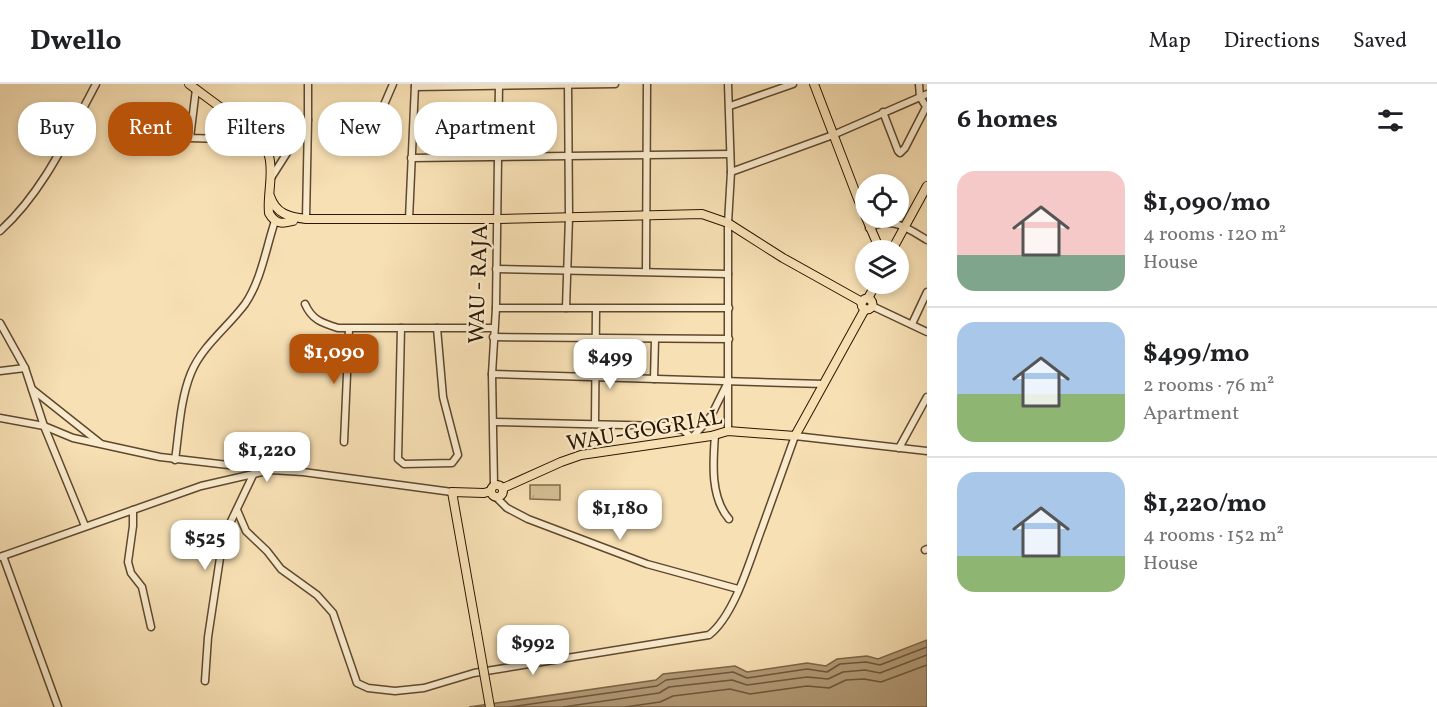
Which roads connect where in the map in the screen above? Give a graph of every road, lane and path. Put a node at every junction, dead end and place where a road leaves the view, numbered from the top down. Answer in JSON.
{"nodes":[{"id":1,"x":96,"y":84,"type":"edge"},
{"id":2,"x":308,"y":84,"type":"edge"},
{"id":3,"x":393,"y":84,"type":"edge"},
{"id":4,"x":615,"y":84,"type":"edge"},
{"id":5,"x":647,"y":84,"type":"edge"},
{"id":6,"x":728,"y":84,"type":"edge"},
{"id":7,"x":794,"y":84,"type":"edge"},
{"id":8,"x":814,"y":84,"type":"edge"},
{"id":9,"x":919,"y":84,"type":"edge"},
{"id":10,"x":499,"y":85,"type":"edge"},
{"id":11,"x":568,"y":85,"type":"edge"},
{"id":12,"x":415,"y":86,"type":"edge"},
{"id":13,"x":192,"y":87,"type":"edge"},
{"id":14,"x":923,"y":96,"type":"edge"},
{"id":15,"x":212,"y":102,"type":"edge"},
{"id":16,"x":385,"y":102,"type":"edge"},
{"id":17,"x":730,"y":106,"type":"junction"},
{"id":18,"x":926,"y":108,"type":"edge"},
{"id":19,"x":883,"y":112,"type":"junction"},
{"id":20,"x":308,"y":120,"type":"junction"},
{"id":21,"x":833,"y":135,"type":"junction"},
{"id":22,"x":205,"y":138,"type":"edge"},
{"id":23,"x":730,"y":154,"type":"junction"},
{"id":24,"x":647,"y":155,"type":"junction"},
{"id":25,"x":269,"y":156,"type":"edge"},
{"id":26,"x":567,"y":156,"type":"junction"},
{"id":27,"x":411,"y":158,"type":"junction"},
{"id":28,"x":497,"y":158,"type":"junction"},
{"id":29,"x":731,"y":172,"type":"junction"},
{"id":30,"x":270,"y":180,"type":"junction"},
{"id":31,"x":927,"y":186,"type":"edge"},
{"id":32,"x":855,"y":192,"type":"edge"},
{"id":33,"x":270,"y":196,"type":"junction"},
{"id":34,"x":924,"y":199,"type":"edge"},
{"id":35,"x":647,"y":216,"type":"junction"},
{"id":36,"x":569,"y":217,"type":"junction"},
{"id":37,"x":292,"y":218,"type":"junction"},
{"id":38,"x":306,"y":219,"type":"junction"},
{"id":39,"x":409,"y":219,"type":"junction"},
{"id":40,"x":497,"y":219,"type":"junction"},
{"id":41,"x":275,"y":221,"type":"junction"},
{"id":42,"x":909,"y":221,"type":"edge"},
{"id":43,"x":728,"y":223,"type":"junction"},
{"id":44,"x":869,"y":228,"type":"edge"},
{"id":45,"x":907,"y":228,"type":"edge"},
{"id":46,"x":0,"y":231,"type":"edge"},
{"id":47,"x":875,"y":240,"type":"edge"},
{"id":48,"x":927,"y":240,"type":"edge"},
{"id":49,"x":496,"y":269,"type":"junction"},
{"id":50,"x":566,"y":270,"type":"junction"},
{"id":51,"x":646,"y":271,"type":"junction"},
{"id":52,"x":728,"y":274,"type":"junction"},
{"id":53,"x":927,"y":292,"type":"edge"},
{"id":54,"x":872,"y":294,"type":"edge"},
{"id":55,"x":304,"y":304,"type":"dead end"},
{"id":56,"x":867,"y":304,"type":"junction"},
{"id":57,"x":496,"y":308,"type":"junction"},
{"id":58,"x":566,"y":308,"type":"junction"},
{"id":59,"x":729,"y":308,"type":"junction"},
{"id":60,"x":596,"y":309,"type":"junction"},
{"id":61,"x":0,"y":323,"type":"edge"},
{"id":62,"x":912,"y":324,"type":"junction"},
{"id":63,"x":401,"y":328,"type":"junction"},
{"id":64,"x":437,"y":328,"type":"junction"},
{"id":65,"x":494,"y":328,"type":"junction"},
{"id":66,"x":349,"y":329,"type":"junction"},
{"id":67,"x":927,"y":332,"type":"edge"},
{"id":68,"x":494,"y":338,"type":"junction"},
{"id":69,"x":596,"y":339,"type":"junction"},
{"id":70,"x":655,"y":339,"type":"junction"},
{"id":71,"x":729,"y":339,"type":"junction"},
{"id":72,"x":25,"y":368,"type":"junction"},
{"id":73,"x":0,"y":371,"type":"edge"},
{"id":74,"x":492,"y":374,"type":"junction"},
{"id":75,"x":596,"y":377,"type":"junction"},
{"id":76,"x":654,"y":379,"type":"junction"},
{"id":77,"x":729,"y":381,"type":"junction"},
{"id":78,"x":824,"y":384,"type":"junction"},
{"id":79,"x":32,"y":389,"type":"junction"},
{"id":80,"x":927,"y":397,"type":"edge"},
{"id":81,"x":925,"y":406,"type":"edge"},
{"id":82,"x":0,"y":418,"type":"edge"},
{"id":83,"x":494,"y":422,"type":"junction"},
{"id":84,"x":595,"y":423,"type":"junction"},
{"id":85,"x":45,"y":426,"type":"junction"},
{"id":86,"x":728,"y":431,"type":"junction"},
{"id":87,"x":715,"y":435,"type":"junction"},
{"id":88,"x":795,"y":436,"type":"junction"},
{"id":89,"x":692,"y":438,"type":"junction"},
{"id":90,"x":344,"y":442,"type":"dead end"},
{"id":91,"x":102,"y":445,"type":"junction"},
{"id":92,"x":899,"y":448,"type":"junction"},
{"id":93,"x":927,"y":451,"type":"edge"},
{"id":94,"x":175,"y":460,"type":"junction"},
{"id":95,"x":271,"y":470,"type":"junction"},
{"id":96,"x":254,"y":473,"type":"junction"},
{"id":97,"x":494,"y":491,"type":"junction"},
{"id":98,"x":452,"y":492,"type":"junction"},
{"id":99,"x":133,"y":510,"type":"junction"},
{"id":100,"x":237,"y":510,"type":"junction"},
{"id":101,"x":729,"y":519,"type":"dead end"},
{"id":102,"x":85,"y":526,"type":"junction"},
{"id":103,"x":2,"y":556,"type":"edge"},
{"id":104,"x":738,"y":589,"type":"junction"},
{"id":105,"x":151,"y":627,"type":"dead end"},
{"id":106,"x":205,"y":681,"type":"dead end"},
{"id":107,"x":58,"y":707,"type":"edge"},
{"id":108,"x":490,"y":707,"type":"edge"}],
"edges":[{"from":1,"to":46,"type":"street"},
{"from":2,"to":20,"type":"street"},
{"from":3,"to":16,"type":"street"},
{"from":4,"to":11,"type":"street"},
{"from":5,"to":24,"type":"street"},
{"from":6,"to":17,"type":"street"},
{"from":7,"to":17,"type":"street"},
{"from":8,"to":21,"type":"main road"},
{"from":9,"to":14,"type":"street"},
{"from":10,"to":11,"type":"street"},
{"from":10,"to":12,"type":"street"},
{"from":10,"to":28,"type":"street","name":"WAU - RAJA"},
{"from":11,"to":26,"type":"street"},
{"from":12,"to":27,"type":"street"},
{"from":13,"to":15,"type":"main road"},
{"from":13,"to":22,"type":"street"},
{"from":14,"to":18,"type":"street"},
{"from":14,"to":19,"type":"street"},
{"from":17,"to":23,"type":"street"},
{"from":18,"to":19,"type":"street"},
{"from":19,"to":21,"type":"street"},
{"from":20,"to":30,"type":"street"},
{"from":20,"to":38,"type":"street"},
{"from":21,"to":29,"type":"street"},
{"from":21,"to":32,"type":"main road"},
{"from":23,"to":24,"type":"street"},
{"from":23,"to":29,"type":"street"},
{"from":24,"to":26,"type":"street"},
{"from":24,"to":35,"type":"street"},
{"from":25,"to":30,"type":"main road"},
{"from":26,"to":28,"type":"street"},
{"from":26,"to":36,"type":"street"},
{"from":27,"to":28,"type":"street"},
{"from":27,"to":39,"type":"street"},
{"from":28,"to":40,"type":"street","name":"WAU - RAJA"},
{"from":29,"to":43,"type":"street"},
{"from":30,"to":33,"type":"main road"},
{"from":31,"to":34,"type":"main road"},
{"from":33,"to":37,"type":"main road"},
{"from":33,"to":41,"type":"main road"},
{"from":34,"to":42,"type":"main road"},
{"from":35,"to":36,"type":"main road"},
{"from":35,"to":43,"type":"main road"},
{"from":35,"to":51,"type":"street"},
{"from":36,"to":40,"type":"main road"},
{"from":36,"to":50,"type":"street"},
{"from":37,"to":38,"type":"main road"},
{"from":37,"to":41,"type":"main road"},
{"from":38,"to":39,"type":"main road"},
{"from":39,"to":40,"type":"main road"},
{"from":40,"to":49,"type":"street","name":"WAU - RAJA"},
{"from":41,"to":94,"type":"street"},
{"from":43,"to":52,"type":"street"},
{"from":43,"to":56,"type":"main road"},
{"from":44,"to":47,"type":"main road"},
{"from":45,"to":48,"type":"street"},
{"from":49,"to":50,"type":"street"},
{"from":49,"to":57,"type":"street","name":"WAU - RAJA"},
{"from":50,"to":51,"type":"street"},
{"from":50,"to":58,"type":"street"},
{"from":51,"to":52,"type":"street"},
{"from":52,"to":59,"type":"street"},
{"from":53,"to":62,"type":"street"},
{"from":54,"to":56,"type":"main road"},
{"from":55,"to":66,"type":"street"},
{"from":56,"to":62,"type":"street"},
{"from":56,"to":78,"type":"main road"},
{"from":57,"to":58,"type":"street"},
{"from":57,"to":65,"type":"street","name":"WAU - RAJA"},
{"from":58,"to":60,"type":"street"},
{"from":59,"to":60,"type":"street"},
{"from":59,"to":71,"type":"street"},
{"from":60,"to":69,"type":"street"},
{"from":61,"to":72,"type":"street"},
{"from":62,"to":67,"type":"street"},
{"from":63,"to":64,"type":"street"},
{"from":63,"to":64,"type":"street"},
{"from":63,"to":66,"type":"street"},
{"from":64,"to":65,"type":"street"},
{"from":65,"to":68,"type":"street","name":"WAU - RAJA"},
{"from":66,"to":90,"type":"street"},
{"from":68,"to":69,"type":"street"},
{"from":68,"to":74,"type":"street","name":"WAU - RAJA"},
{"from":69,"to":70,"type":"street"},
{"from":69,"to":75,"type":"street"},
{"from":70,"to":71,"type":"street"},
{"from":70,"to":76,"type":"street"},
{"from":71,"to":77,"type":"street"},
{"from":72,"to":73,"type":"street"},
{"from":72,"to":79,"type":"street"},
{"from":74,"to":75,"type":"street"},
{"from":74,"to":83,"type":"street","name":"WAU - RAJA"},
{"from":75,"to":76,"type":"street"},
{"from":75,"to":84,"type":"street"},
{"from":76,"to":77,"type":"street"},
{"from":77,"to":78,"type":"street"},
{"from":77,"to":86,"type":"street"},
{"from":77,"to":89,"type":"street"},
{"from":78,"to":88,"type":"main road"},
{"from":79,"to":85,"type":"street"},
{"from":79,"to":91,"type":"street"},
{"from":80,"to":81,"type":"street"},
{"from":81,"to":92,"type":"street"},
{"from":82,"to":85,"type":"street"},
{"from":83,"to":84,"type":"street"},
{"from":83,"to":97,"type":"street","name":"WAU - RAJA"},
{"from":84,"to":89,"type":"street"},
{"from":85,"to":91,"type":"street"},
{"from":85,"to":102,"type":"street"},
{"from":86,"to":87,"type":"main road","name":"WAU-GOGRIAL"},
{"from":86,"to":88,"type":"main road","name":"WAU-GOGRIAL"},
{"from":87,"to":89,"type":"main road","name":"WAU-GOGRIAL"},
{"from":87,"to":101,"type":"street"},
{"from":88,"to":92,"type":"street"},
{"from":88,"to":104,"type":"street"},
{"from":89,"to":97,"type":"main road","name":"WAU-GOGRIAL"},
{"from":91,"to":94,"type":"street"},
{"from":92,"to":93,"type":"street"},
{"from":94,"to":95,"type":"street"},
{"from":95,"to":96,"type":"street"},
{"from":95,"to":98,"type":"street"},
{"from":96,"to":99,"type":"street"},
{"from":96,"to":100,"type":"street"},
{"from":97,"to":98,"type":"main road"},
{"from":97,"to":104,"type":"street"},
{"from":98,"to":108,"type":"main road","bridge":true},
{"from":99,"to":102,"type":"street"},
{"from":99,"to":105,"type":"street"},
{"from":100,"to":104,"type":"street"},
{"from":100,"to":106,"type":"street"},
{"from":102,"to":103,"type":"street"},
{"from":103,"to":107,"type":"street"}]}
